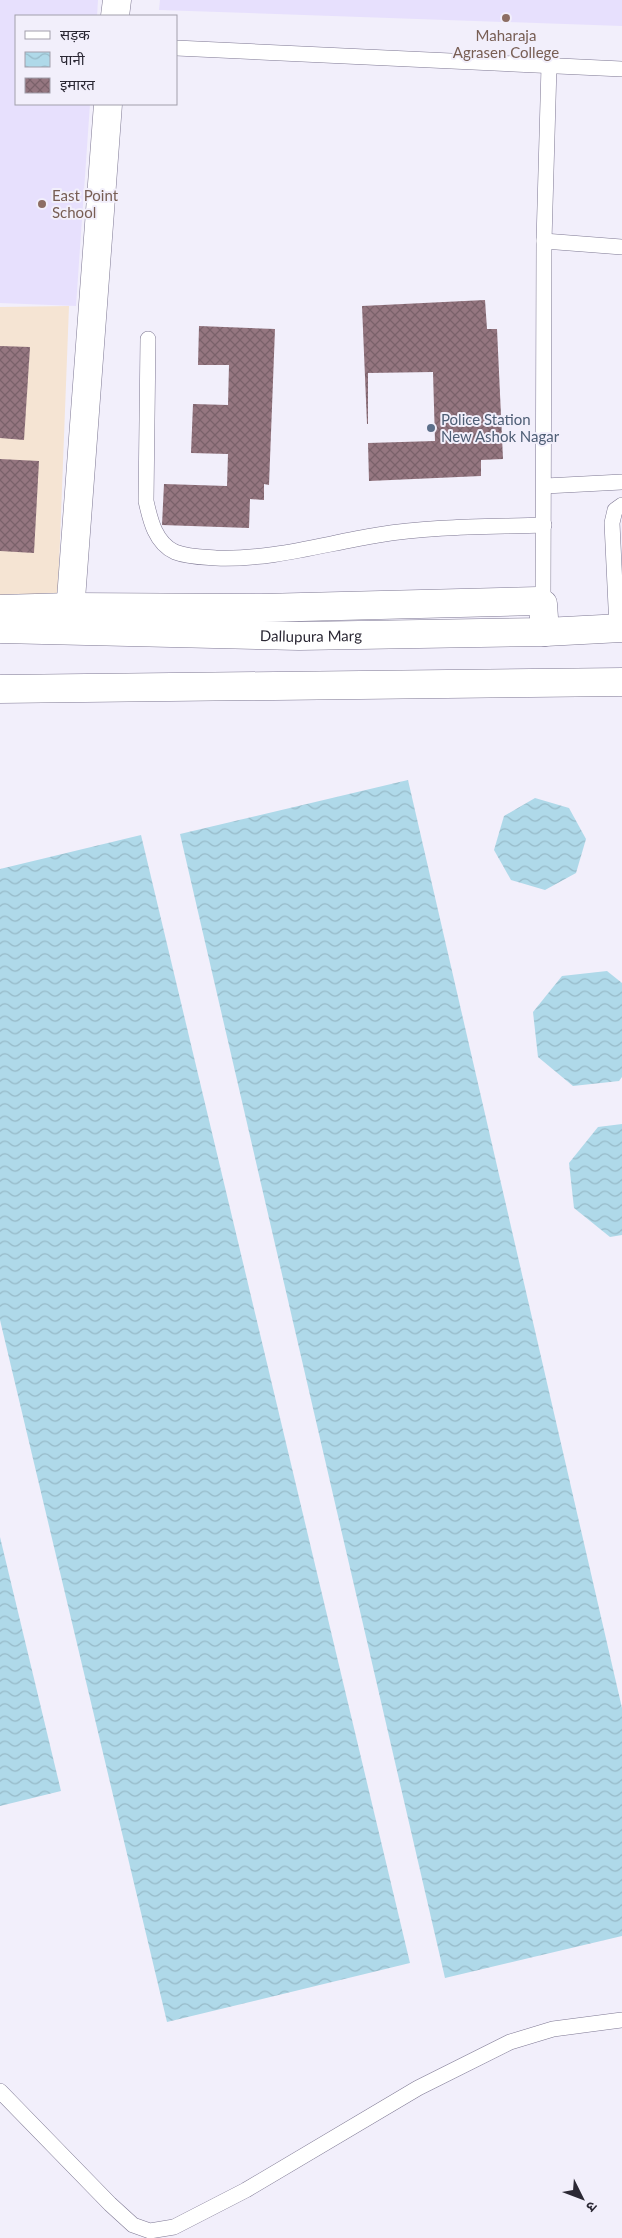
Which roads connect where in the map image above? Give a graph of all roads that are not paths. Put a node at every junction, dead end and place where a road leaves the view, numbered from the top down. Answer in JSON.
{"nodes":[{"id":1,"x":117,"y":0,"type":"edge"},
{"id":2,"x":115,"y":15,"type":"edge"},
{"id":3,"x":178,"y":48,"type":"edge"},
{"id":4,"x":549,"y":66,"type":"junction"},
{"id":5,"x":622,"y":69,"type":"edge"},
{"id":6,"x":108,"y":105,"type":"edge"},
{"id":7,"x":544,"y":241,"type":"junction"},
{"id":8,"x":622,"y":247,"type":"edge"},
{"id":9,"x":148,"y":339,"type":"dead end"},
{"id":10,"x":622,"y":482,"type":"edge"},
{"id":11,"x":545,"y":486,"type":"junction"},
{"id":12,"x":622,"y":505,"type":"edge"},
{"id":13,"x":544,"y":525,"type":"junction"},
{"id":14,"x":543,"y":604,"type":"junction"},
{"id":15,"x":0,"y":609,"type":"edge"},
{"id":16,"x":70,"y":619,"type":"junction"},
{"id":17,"x":620,"y":628,"type":"edge"},
{"id":18,"x":0,"y":629,"type":"edge"},
{"id":19,"x":545,"y":632,"type":"junction"},
{"id":20,"x":622,"y":682,"type":"edge"},
{"id":21,"x":0,"y":689,"type":"edge"},
{"id":22,"x":622,"y":2020,"type":"edge"},
{"id":23,"x":0,"y":2091,"type":"edge"},
{"id":24,"x":167,"y":2233,"type":"edge"},
{"id":25,"x":145,"y":2234,"type":"edge"}],
"edges":[{"from":1,"to":2,"type":"main road"},
{"from":3,"to":4,"type":"lane"},
{"from":4,"to":5,"type":"lane"},
{"from":4,"to":7,"type":"lane"},
{"from":6,"to":16,"type":"main road"},
{"from":7,"to":8,"type":"lane"},
{"from":7,"to":11,"type":"lane"},
{"from":9,"to":13,"type":"lane"},
{"from":10,"to":11,"type":"lane"},
{"from":11,"to":13,"type":"lane"},
{"from":12,"to":17,"type":"lane"},
{"from":13,"to":14,"type":"lane"},
{"from":14,"to":16,"type":"main road"},
{"from":14,"to":19,"type":"main road"},
{"from":15,"to":16,"type":"main road"},
{"from":16,"to":18,"type":"main road","name":"Dallupura Marg"},
{"from":16,"to":19,"type":"main road","name":"Dallupura Marg"},
{"from":17,"to":19,"type":"main road","name":"Dallupura Marg"},
{"from":20,"to":21,"type":"main road"},
{"from":22,"to":24,"type":"lane"},
{"from":23,"to":25,"type":"lane"},
{"from":24,"to":25,"type":"lane"}]}
